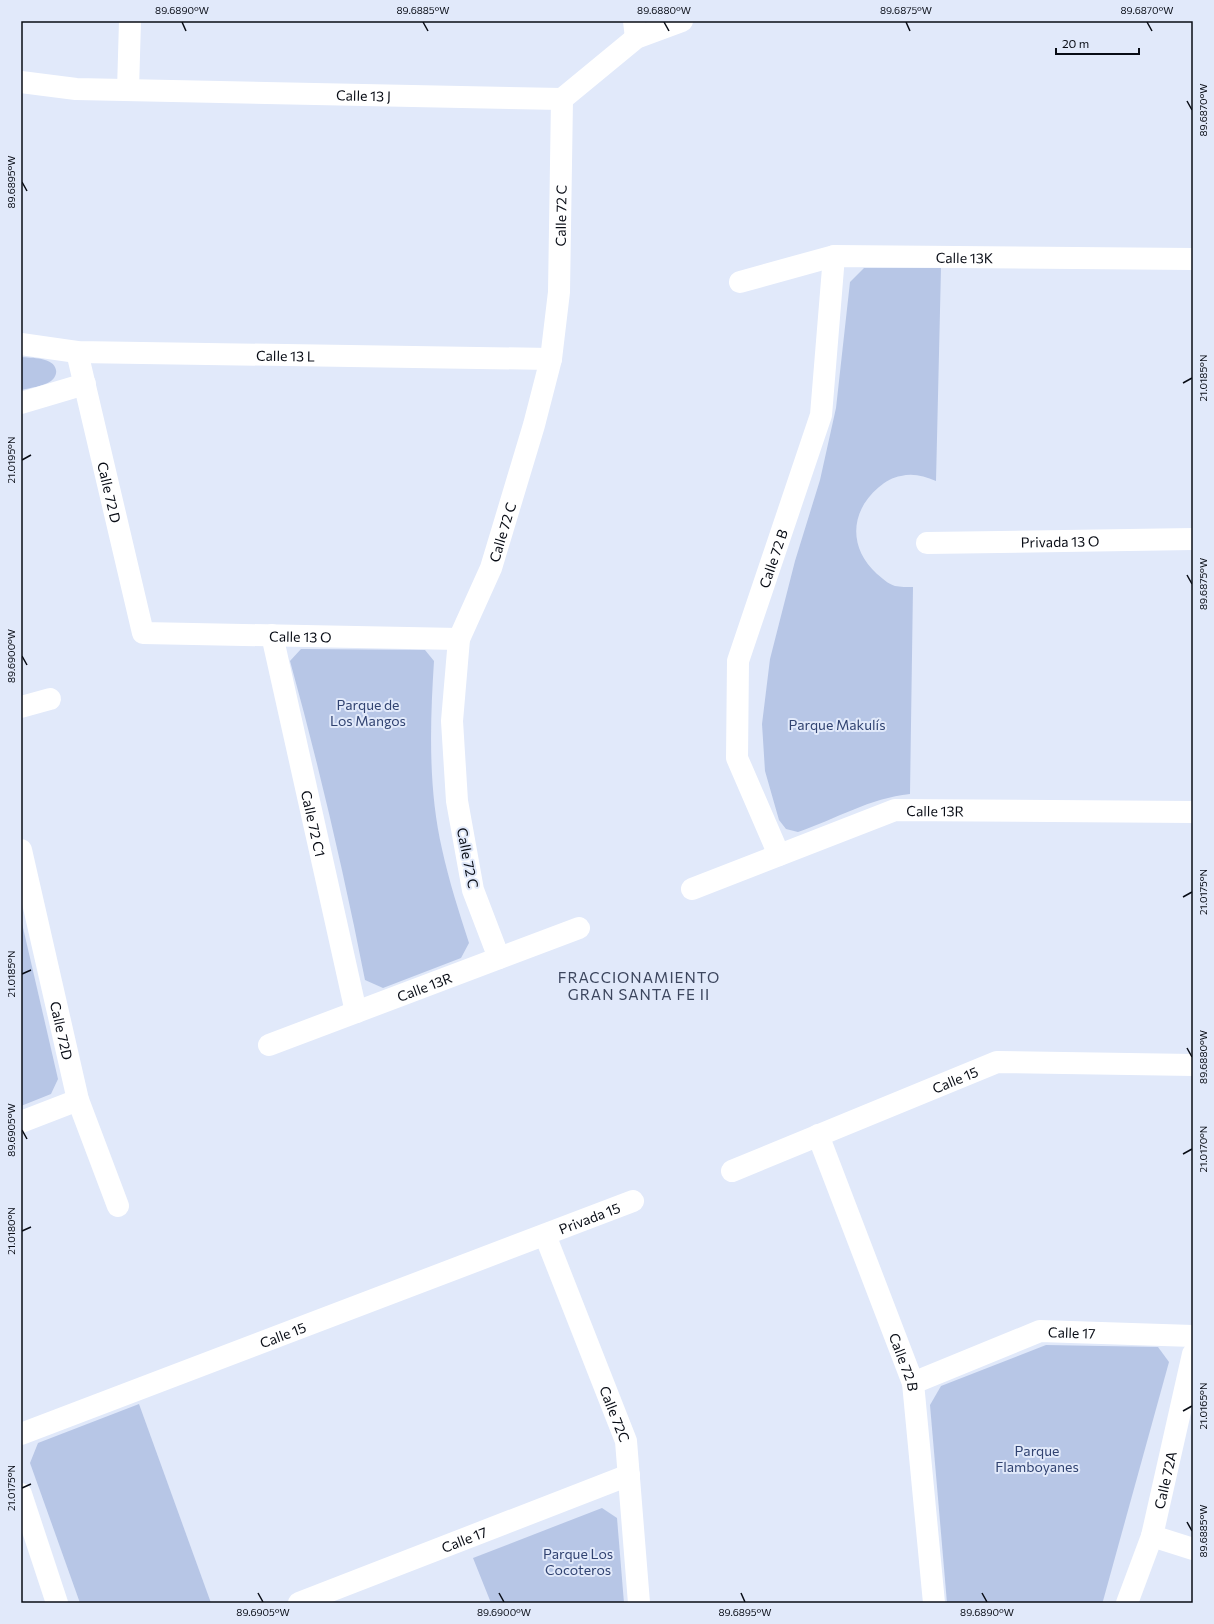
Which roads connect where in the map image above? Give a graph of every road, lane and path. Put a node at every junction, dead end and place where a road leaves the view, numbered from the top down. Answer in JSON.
{"nodes":[{"id":1,"x":130,"y":21,"type":"edge"},
{"id":2,"x":682,"y":21,"type":"edge"},
{"id":3,"x":635,"y":30,"type":"edge"},
{"id":4,"x":21,"y":82,"type":"edge"},
{"id":5,"x":128,"y":90,"type":"junction"},
{"id":6,"x":562,"y":99,"type":"junction"},
{"id":7,"x":834,"y":256,"type":"junction"},
{"id":8,"x":1193,"y":259,"type":"edge"},
{"id":9,"x":740,"y":282,"type":"dead end"},
{"id":10,"x":21,"y":344,"type":"edge"},
{"id":11,"x":77,"y":352,"type":"junction"},
{"id":12,"x":551,"y":359,"type":"junction"},
{"id":13,"x":85,"y":384,"type":"junction"},
{"id":14,"x":21,"y":403,"type":"edge"},
{"id":15,"x":1193,"y":539,"type":"edge"},
{"id":16,"x":927,"y":543,"type":"dead end"},
{"id":17,"x":143,"y":633,"type":"joint"},
{"id":18,"x":272,"y":635,"type":"junction"},
{"id":19,"x":459,"y":639,"type":"junction"},
{"id":20,"x":50,"y":699,"type":"dead end"},
{"id":21,"x":21,"y":707,"type":"edge"},
{"id":22,"x":1193,"y":812,"type":"edge"},
{"id":23,"x":21,"y":850,"type":"edge"},
{"id":24,"x":779,"y":855,"type":"junction"},
{"id":25,"x":692,"y":889,"type":"dead end"},
{"id":26,"x":579,"y":928,"type":"dead end"},
{"id":27,"x":499,"y":958,"type":"junction"},
{"id":28,"x":356,"y":1012,"type":"junction"},
{"id":29,"x":269,"y":1045,"type":"dead end"},
{"id":30,"x":1193,"y":1065,"type":"edge"},
{"id":31,"x":78,"y":1100,"type":"junction"},
{"id":32,"x":21,"y":1122,"type":"edge"},
{"id":33,"x":818,"y":1136,"type":"junction"},
{"id":34,"x":732,"y":1170,"type":"dead end"},
{"id":35,"x":633,"y":1201,"type":"dead end"},
{"id":36,"x":118,"y":1206,"type":"dead end"},
{"id":37,"x":545,"y":1235,"type":"junction"},
{"id":38,"x":1193,"y":1336,"type":"edge"},
{"id":39,"x":1193,"y":1354,"type":"edge"},
{"id":40,"x":913,"y":1384,"type":"junction"},
{"id":41,"x":21,"y":1434,"type":"edge"},
{"id":42,"x":629,"y":1475,"type":"junction"},
{"id":43,"x":21,"y":1494,"type":"edge"},
{"id":44,"x":1152,"y":1536,"type":"junction"},
{"id":45,"x":1193,"y":1549,"type":"edge"},
{"id":46,"x":57,"y":1603,"type":"edge"},
{"id":47,"x":299,"y":1603,"type":"edge"},
{"id":48,"x":639,"y":1603,"type":"edge"},
{"id":49,"x":934,"y":1603,"type":"edge"},
{"id":50,"x":1127,"y":1603,"type":"edge"}],
"edges":[{"from":1,"to":5,"type":"street"},
{"from":2,"to":3,"type":"street"},
{"from":3,"to":6,"type":"street"},
{"from":4,"to":5,"type":"street","name":"Calle 13 J"},
{"from":5,"to":6,"type":"street","name":"Calle 13 J"},
{"from":6,"to":12,"type":"street","name":"Calle 72 C"},
{"from":7,"to":8,"type":"street","name":"Calle 13K"},
{"from":7,"to":9,"type":"street","name":"Calle 13K"},
{"from":7,"to":24,"type":"street","name":"Calle 72 B"},
{"from":10,"to":11,"type":"street","name":"Calle 13 L"},
{"from":11,"to":12,"type":"street","name":"Calle 13 L"},
{"from":11,"to":13,"type":"street","name":"Calle 72 D"},
{"from":12,"to":19,"type":"street","name":"Calle 72 C"},
{"from":13,"to":14,"type":"street"},
{"from":13,"to":17,"type":"street","name":"Calle 72 D"},
{"from":15,"to":16,"type":"street","name":"Privada 13 O"},
{"from":17,"to":18,"type":"street","name":"Calle 13 O"},
{"from":18,"to":19,"type":"street","name":"Calle 13 O"},
{"from":18,"to":28,"type":"street","name":"Calle 72 C1"},
{"from":19,"to":27,"type":"street","name":"Calle 72 C"},
{"from":20,"to":21,"type":"street"},
{"from":22,"to":24,"type":"street","name":"Calle 13R"},
{"from":23,"to":31,"type":"street","name":"Calle 72D"},
{"from":24,"to":25,"type":"street","name":"Calle 13R"},
{"from":26,"to":27,"type":"street","name":"Calle 13R"},
{"from":27,"to":28,"type":"street","name":"Calle 13R"},
{"from":28,"to":29,"type":"street","name":"Calle 13R"},
{"from":30,"to":33,"type":"street","name":"Calle 15"},
{"from":31,"to":32,"type":"street"},
{"from":31,"to":36,"type":"street","name":"Calle 72D"},
{"from":33,"to":34,"type":"street","name":"Calle 15"},
{"from":33,"to":40,"type":"street","name":"Calle 72 B"},
{"from":35,"to":37,"type":"street","name":"Privada 15"},
{"from":37,"to":41,"type":"street","name":"Calle 15"},
{"from":37,"to":42,"type":"street","name":"Calle 72C"},
{"from":38,"to":40,"type":"street","name":"Calle 17"},
{"from":39,"to":44,"type":"street","name":"Calle 72A"},
{"from":40,"to":49,"type":"street","name":"Calle 72 B"},
{"from":42,"to":47,"type":"street","name":"Calle 17"},
{"from":42,"to":48,"type":"street","name":"Calle 72C"},
{"from":43,"to":46,"type":"street"},
{"from":44,"to":45,"type":"street"},
{"from":44,"to":50,"type":"street","name":"Calle 72A"}]}
